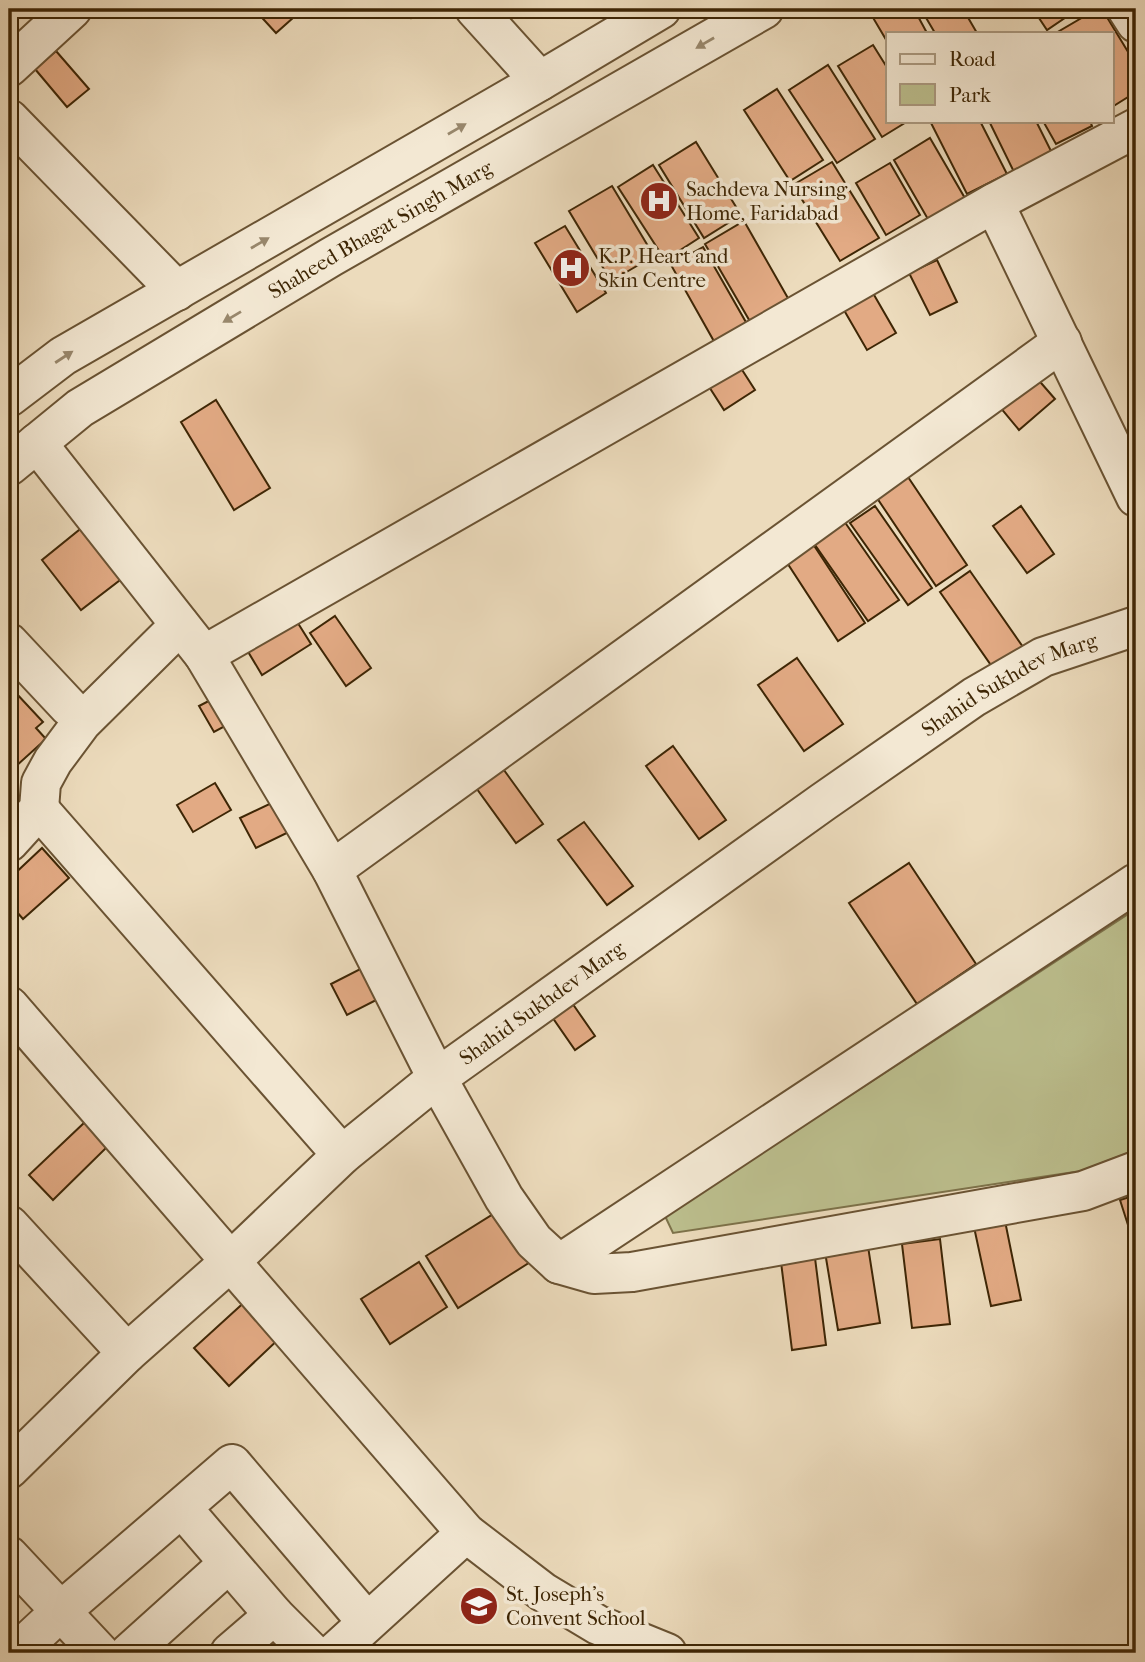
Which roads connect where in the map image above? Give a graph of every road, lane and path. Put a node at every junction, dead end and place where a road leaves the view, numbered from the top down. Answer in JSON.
{"nodes":[{"id":1,"x":72,"y":9,"type":"edge"},
{"id":2,"x":475,"y":9,"type":"edge"},
{"id":3,"x":661,"y":9,"type":"edge"},
{"id":4,"x":764,"y":9,"type":"edge"},
{"id":5,"x":1126,"y":9,"type":"edge"},
{"id":6,"x":1136,"y":23,"type":"edge"},
{"id":7,"x":9,"y":67,"type":"edge"},
{"id":8,"x":540,"y":81,"type":"junction"},
{"id":9,"x":9,"y":119,"type":"edge"},
{"id":10,"x":1136,"y":128,"type":"edge"},
{"id":11,"x":994,"y":203,"type":"junction"},
{"id":12,"x":177,"y":291,"type":"junction"},
{"id":13,"x":1062,"y":342,"type":"junction"},
{"id":14,"x":9,"y":397,"type":"edge"},
{"id":15,"x":23,"y":454,"type":"edge"},
{"id":16,"x":1136,"y":496,"type":"edge"},
{"id":17,"x":180,"y":625,"type":"junction"},
{"id":18,"x":1136,"y":626,"type":"edge"},
{"id":19,"x":9,"y":643,"type":"edge"},
{"id":20,"x":204,"y":655,"type":"junction"},
{"id":21,"x":69,"y":708,"type":"dead end"},
{"id":22,"x":39,"y":809,"type":"junction"},
{"id":23,"x":9,"y":842,"type":"edge"},
{"id":24,"x":332,"y":870,"type":"junction"},
{"id":25,"x":1136,"y":883,"type":"edge"},
{"id":26,"x":9,"y":1006,"type":"edge"},
{"id":27,"x":437,"y":1077,"type":"junction"},
{"id":28,"x":342,"y":1155,"type":"junction"},
{"id":29,"x":1136,"y":1171,"type":"edge"},
{"id":30,"x":9,"y":1225,"type":"edge"},
{"id":31,"x":230,"y":1262,"type":"junction"},
{"id":32,"x":559,"y":1264,"type":"junction"},
{"id":33,"x":127,"y":1353,"type":"junction"},
{"id":34,"x":9,"y":1469,"type":"edge"},
{"id":35,"x":182,"y":1508,"type":"junction"},
{"id":36,"x":466,"y":1533,"type":"junction"},
{"id":37,"x":9,"y":1556,"type":"edge"},
{"id":38,"x":229,"y":1563,"type":"junction"},
{"id":39,"x":61,"y":1611,"type":"junction"},
{"id":40,"x":274,"y":1615,"type":"junction"},
{"id":41,"x":367,"y":1622,"type":"junction"},
{"id":42,"x":16,"y":1653,"type":"edge"},
{"id":43,"x":100,"y":1653,"type":"edge"},
{"id":44,"x":129,"y":1653,"type":"edge"},
{"id":45,"x":230,"y":1653,"type":"edge"},
{"id":46,"x":312,"y":1653,"type":"edge"},
{"id":47,"x":334,"y":1653,"type":"edge"},
{"id":48,"x":667,"y":1653,"type":"edge"}],
"edges":[{"from":1,"to":7,"type":"street"},
{"from":2,"to":8,"type":"street"},
{"from":3,"to":8,"type":"street"},
{"from":4,"to":15,"type":"street","name":"Shaheed Bhagat Singh Marg","one_way":true},
{"from":5,"to":6,"type":"street"},
{"from":12,"to":8,"type":"street","one_way":true},
{"from":9,"to":12,"type":"street"},
{"from":10,"to":11,"type":"street"},
{"from":11,"to":13,"type":"street"},
{"from":11,"to":20,"type":"street"},
{"from":14,"to":12,"type":"street","one_way":true},
{"from":13,"to":16,"type":"street"},
{"from":13,"to":24,"type":"street"},
{"from":15,"to":17,"type":"street"},
{"from":17,"to":20,"type":"street"},
{"from":17,"to":22,"type":"street"},
{"from":18,"to":27,"type":"street","name":"Shahid Sukhdev Marg"},
{"from":19,"to":21,"type":"street"},
{"from":20,"to":24,"type":"street"},
{"from":22,"to":23,"type":"street"},
{"from":22,"to":28,"type":"street"},
{"from":24,"to":27,"type":"street"},
{"from":25,"to":32,"type":"street"},
{"from":26,"to":31,"type":"street"},
{"from":27,"to":28,"type":"street","name":"Shahid Sukhdev Marg"},
{"from":27,"to":32,"type":"street"},
{"from":28,"to":31,"type":"street","name":"Shahid Sukhdev Marg"},
{"from":29,"to":32,"type":"street"},
{"from":30,"to":33,"type":"street"},
{"from":31,"to":33,"type":"street","name":"Shahid Sukhdev Marg"},
{"from":31,"to":36,"type":"street"},
{"from":33,"to":34,"type":"street","name":"Shahid Sukhdev Marg"},
{"from":35,"to":38,"type":"street"},
{"from":35,"to":39,"type":"street"},
{"from":35,"to":41,"type":"street"},
{"from":36,"to":41,"type":"street"},
{"from":36,"to":48,"type":"street"},
{"from":37,"to":39,"type":"street"},
{"from":38,"to":40,"type":"street"},
{"from":38,"to":44,"type":"street"},
{"from":39,"to":42,"type":"street"},
{"from":39,"to":43,"type":"street"},
{"from":40,"to":45,"type":"street"},
{"from":40,"to":46,"type":"street"},
{"from":41,"to":47,"type":"street"}]}
